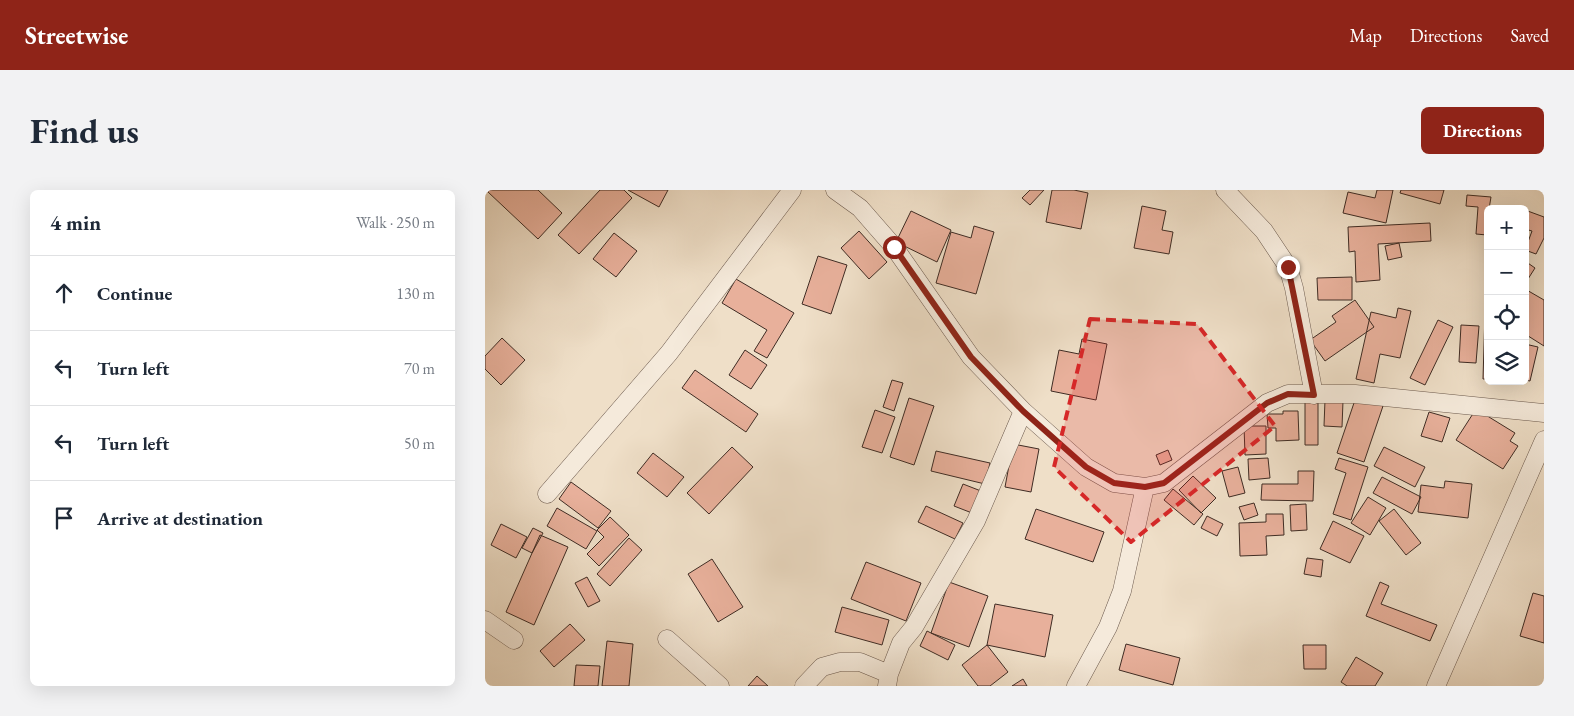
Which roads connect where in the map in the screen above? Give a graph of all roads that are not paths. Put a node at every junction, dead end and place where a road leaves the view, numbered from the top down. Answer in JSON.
{"nodes":[{"id":1,"x":792,"y":190,"type":"edge"},
{"id":2,"x":835,"y":190,"type":"edge"},
{"id":3,"x":1225,"y":190,"type":"edge"},
{"id":4,"x":1314,"y":395,"type":"junction"},
{"id":5,"x":1023,"y":411,"type":"junction"},
{"id":6,"x":1544,"y":413,"type":"edge"},
{"id":7,"x":1544,"y":440,"type":"edge"},
{"id":8,"x":1145,"y":487,"type":"junction"},
{"id":9,"x":547,"y":494,"type":"dead end"},
{"id":10,"x":485,"y":620,"type":"edge"},
{"id":11,"x":667,"y":639,"type":"dead end"},
{"id":12,"x":514,"y":640,"type":"dead end"},
{"id":13,"x":888,"y":680,"type":"edge"},
{"id":14,"x":720,"y":686,"type":"edge"},
{"id":15,"x":805,"y":686,"type":"edge"},
{"id":16,"x":1076,"y":686,"type":"edge"},
{"id":17,"x":1436,"y":686,"type":"edge"}],
"edges":[{"from":1,"to":9,"type":"street"},
{"from":2,"to":5,"type":"street"},
{"from":3,"to":4,"type":"street"},
{"from":4,"to":6,"type":"street"},
{"from":4,"to":8,"type":"street"},
{"from":5,"to":8,"type":"street"},
{"from":5,"to":13,"type":"street"},
{"from":7,"to":17,"type":"street"},
{"from":8,"to":16,"type":"street"},
{"from":10,"to":12,"type":"street"},
{"from":11,"to":14,"type":"street"},
{"from":13,"to":15,"type":"street"}]}
